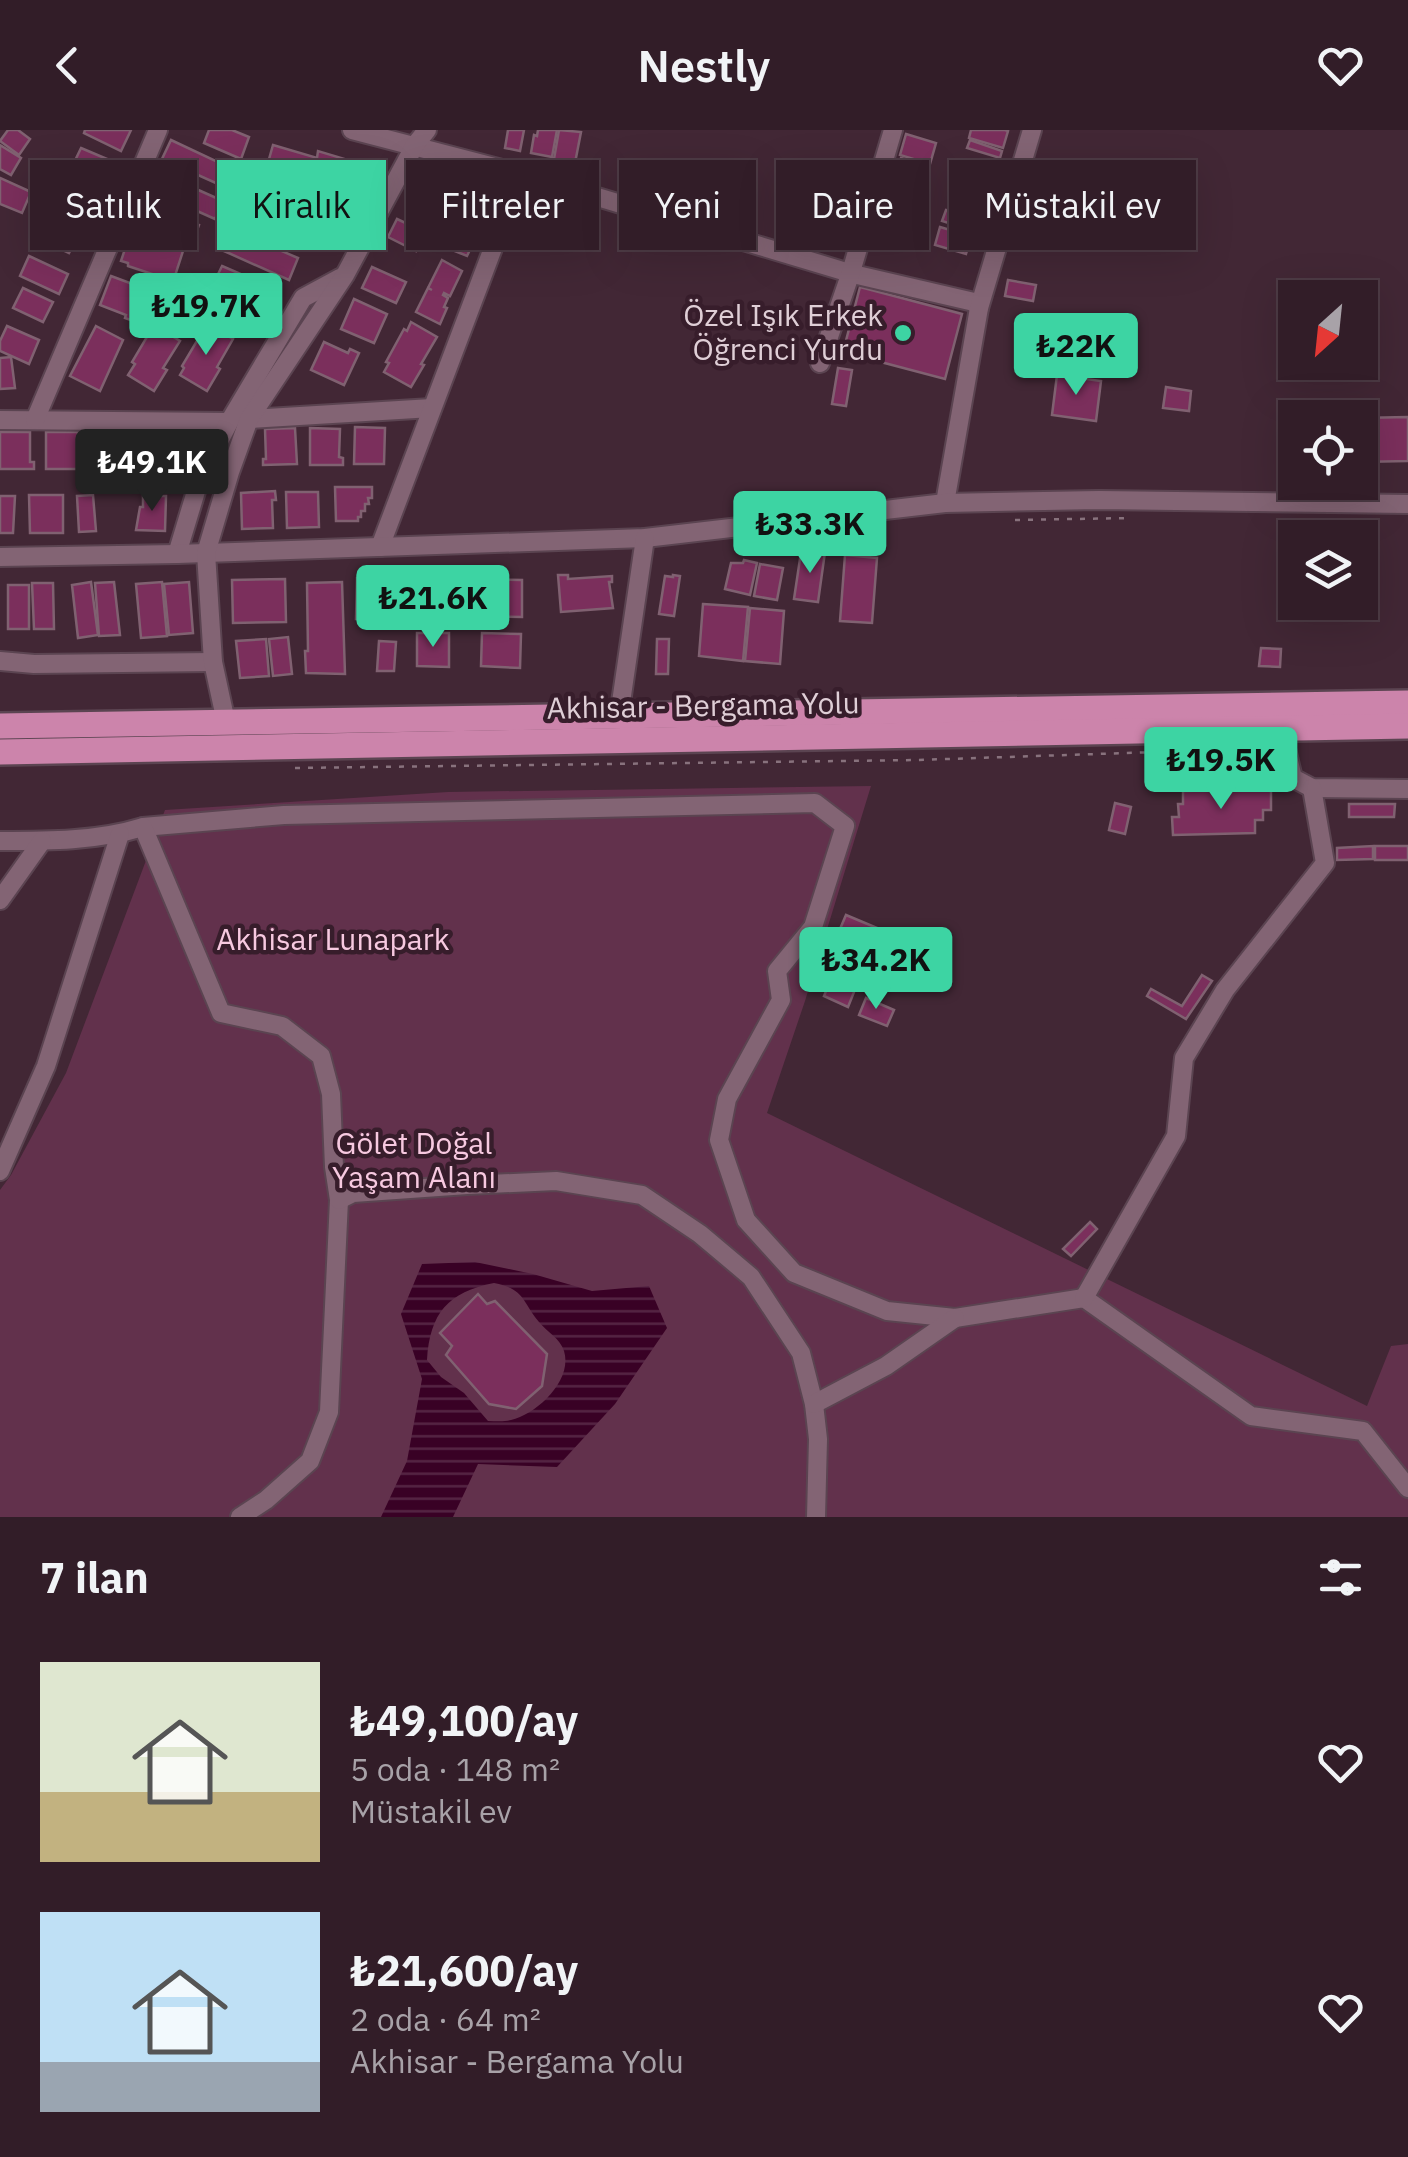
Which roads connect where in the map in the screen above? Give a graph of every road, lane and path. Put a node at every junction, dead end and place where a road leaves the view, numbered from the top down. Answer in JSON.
{"nodes":[{"id":1,"x":158,"y":130,"type":"edge"},
{"id":2,"x":352,"y":130,"type":"edge"},
{"id":3,"x":893,"y":130,"type":"edge"},
{"id":4,"x":1032,"y":130,"type":"edge"},
{"id":5,"x":421,"y":138,"type":"edge"},
{"id":6,"x":482,"y":160,"type":"edge"},
{"id":7,"x":599,"y":197,"type":"edge"},
{"id":8,"x":492,"y":250,"type":"edge"},
{"id":9,"x":850,"y":272,"type":"junction"},
{"id":10,"x":345,"y":275,"type":"junction"},
{"id":11,"x":978,"y":308,"type":"junction"},
{"id":12,"x":820,"y":363,"type":"dead end"},
{"id":13,"x":432,"y":408,"type":"junction"},
{"id":14,"x":249,"y":419,"type":"junction"},
{"id":15,"x":0,"y":420,"type":"edge"},
{"id":16,"x":35,"y":420,"type":"junction"},
{"id":17,"x":229,"y":422,"type":"junction"},
{"id":18,"x":945,"y":503,"type":"junction"},
{"id":19,"x":1408,"y":504,"type":"edge"},
{"id":20,"x":645,"y":538,"type":"junction"},
{"id":21,"x":380,"y":548,"type":"junction"},
{"id":22,"x":206,"y":553,"type":"junction"},
{"id":23,"x":177,"y":554,"type":"junction"},
{"id":24,"x":0,"y":557,"type":"edge"},
{"id":25,"x":0,"y":661,"type":"edge"},
{"id":26,"x":213,"y":662,"type":"junction"},
{"id":27,"x":1408,"y":703,"type":"edge"},
{"id":28,"x":619,"y":716,"type":"junction"},
{"id":29,"x":226,"y":722,"type":"junction"},
{"id":30,"x":0,"y":726,"type":"edge"},
{"id":31,"x":1408,"y":726,"type":"edge"},
{"id":32,"x":1281,"y":728,"type":"junction"},
{"id":33,"x":0,"y":752,"type":"edge"},
{"id":34,"x":1170,"y":752,"type":"dead end"},
{"id":35,"x":279,"y":768,"type":"dead end"},
{"id":36,"x":1312,"y":788,"type":"junction"},
{"id":37,"x":1408,"y":789,"type":"edge"},
{"id":38,"x":144,"y":827,"type":"junction"},
{"id":39,"x":120,"y":834,"type":"junction"},
{"id":40,"x":42,"y":841,"type":"junction"},
{"id":41,"x":0,"y":842,"type":"edge"},
{"id":42,"x":0,"y":900,"type":"edge"},
{"id":43,"x":0,"y":1170,"type":"edge"},
{"id":44,"x":339,"y":1200,"type":"junction"},
{"id":45,"x":1084,"y":1298,"type":"junction"},
{"id":46,"x":954,"y":1318,"type":"junction"},
{"id":47,"x":814,"y":1404,"type":"junction"},
{"id":48,"x":1408,"y":1488,"type":"edge"},
{"id":49,"x":240,"y":1517,"type":"edge"},
{"id":50,"x":816,"y":1517,"type":"edge"}],
"edges":[{"from":1,"to":16,"type":"street"},
{"from":2,"to":5,"type":"street"},
{"from":3,"to":9,"type":"street"},
{"from":4,"to":11,"type":"street"},
{"from":5,"to":6,"type":"street"},
{"from":5,"to":10,"type":"street"},
{"from":7,"to":9,"type":"street"},
{"from":8,"to":13,"type":"street"},
{"from":9,"to":11,"type":"street"},
{"from":9,"to":12,"type":"street"},
{"from":10,"to":14,"type":"street"},
{"from":10,"to":17,"type":"street"},
{"from":11,"to":18,"type":"street"},
{"from":13,"to":14,"type":"street"},
{"from":13,"to":21,"type":"street"},
{"from":14,"to":22,"type":"street"},
{"from":15,"to":16,"type":"street"},
{"from":16,"to":17,"type":"street"},
{"from":17,"to":23,"type":"street"},
{"from":18,"to":19,"type":"street"},
{"from":18,"to":20,"type":"street"},
{"from":20,"to":21,"type":"street"},
{"from":20,"to":28,"type":"street"},
{"from":21,"to":22,"type":"street"},
{"from":22,"to":23,"type":"street"},
{"from":22,"to":26,"type":"street"},
{"from":23,"to":24,"type":"street"},
{"from":25,"to":26,"type":"street"},
{"from":26,"to":29,"type":"street"},
{"from":27,"to":28,"type":"main road","name":"Akhisar - Bergama Yolu"},
{"from":28,"to":29,"type":"main road","name":"Akhisar - Bergama Yolu"},
{"from":29,"to":30,"type":"main road","name":"Akhisar - Bergama Yolu"},
{"from":31,"to":32,"type":"main road","name":"Akhisar - Bergama Yolu"},
{"from":32,"to":33,"type":"main road","name":"Akhisar - Bergama Yolu"},
{"from":32,"to":36,"type":"street"},
{"from":34,"to":35,"type":"path"},
{"from":36,"to":37,"type":"street"},
{"from":36,"to":45,"type":"street"},
{"from":38,"to":39,"type":"street"},
{"from":38,"to":44,"type":"street"},
{"from":38,"to":46,"type":"street"},
{"from":39,"to":40,"type":"street"},
{"from":39,"to":43,"type":"street"},
{"from":40,"to":41,"type":"street"},
{"from":40,"to":42,"type":"street"},
{"from":44,"to":47,"type":"street"},
{"from":44,"to":49,"type":"street"},
{"from":45,"to":46,"type":"street"},
{"from":45,"to":48,"type":"street"},
{"from":46,"to":47,"type":"street"},
{"from":47,"to":50,"type":"street"}]}
